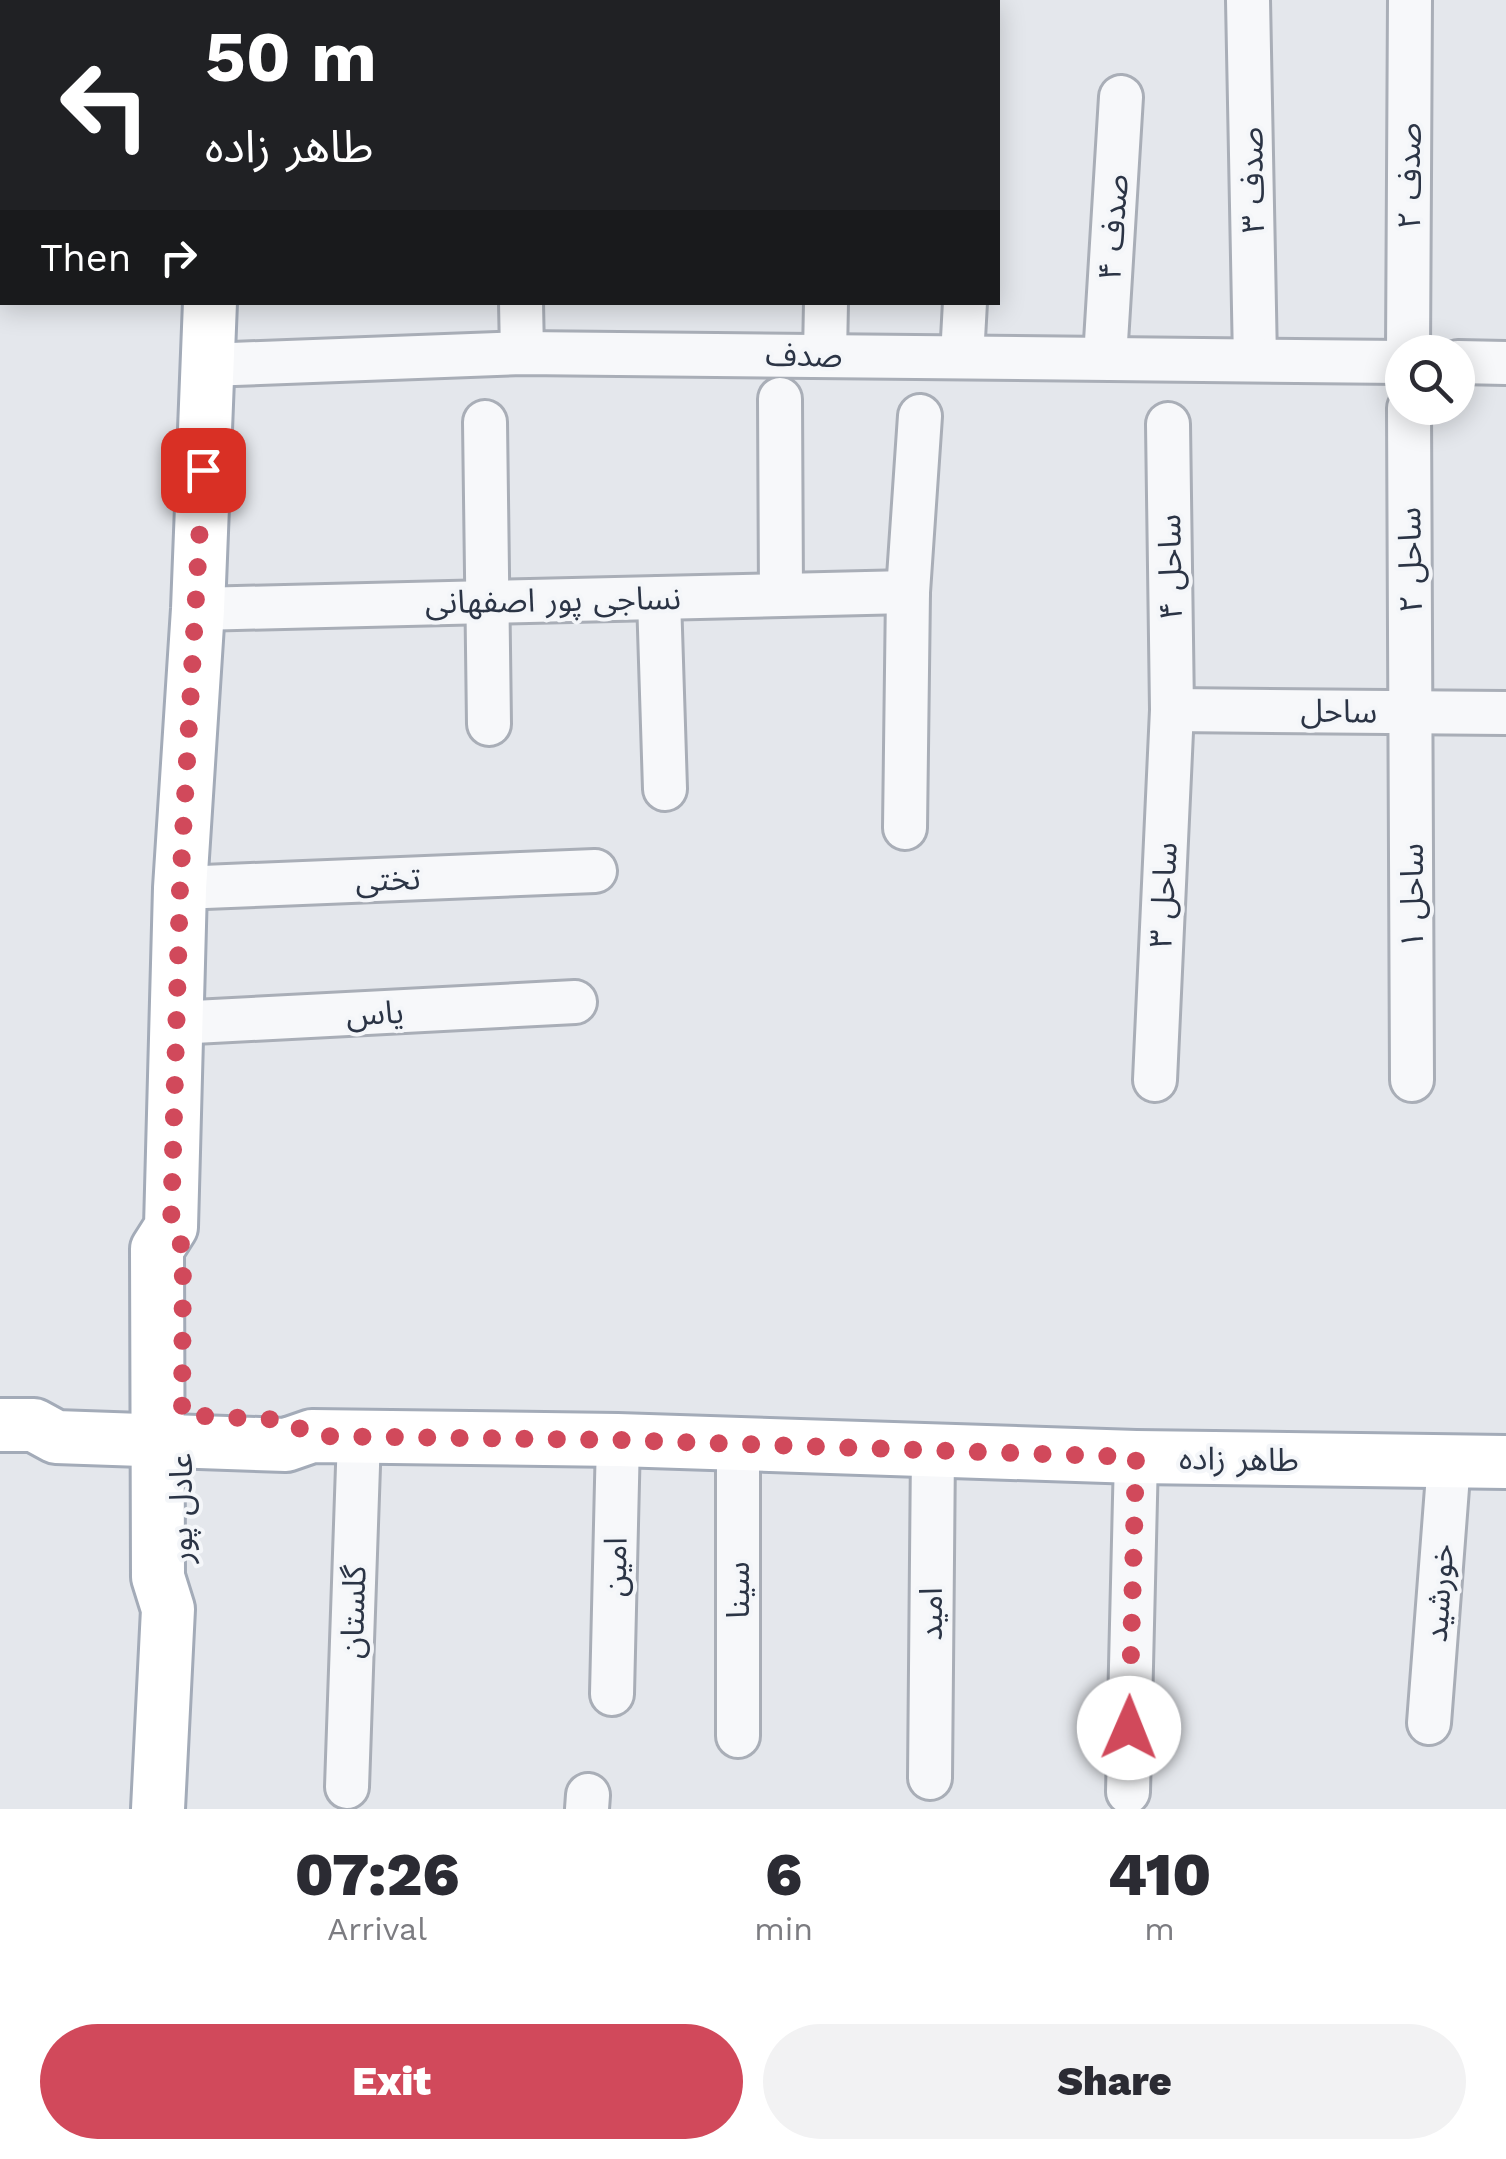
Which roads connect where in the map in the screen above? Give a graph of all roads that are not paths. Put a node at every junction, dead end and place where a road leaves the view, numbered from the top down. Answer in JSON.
{"nodes":[{"id":1,"x":1248,"y":0,"type":"edge"},
{"id":2,"x":1410,"y":0,"type":"edge"},
{"id":3,"x":1121,"y":96,"type":"dead end"},
{"id":4,"x":210,"y":305,"type":"edge"},
{"id":5,"x":521,"y":305,"type":"edge"},
{"id":6,"x":826,"y":305,"type":"edge"},
{"id":7,"x":964,"y":305,"type":"edge"},
{"id":8,"x":1408,"y":335,"type":"edge"},
{"id":9,"x":522,"y":353,"type":"junction"},
{"id":10,"x":825,"y":355,"type":"junction"},
{"id":11,"x":962,"y":357,"type":"junction"},
{"id":12,"x":1105,"y":358,"type":"junction"},
{"id":13,"x":1256,"y":360,"type":"junction"},
{"id":14,"x":1385,"y":362,"type":"edge"},
{"id":15,"x":1475,"y":362,"type":"edge"},
{"id":16,"x":1506,"y":363,"type":"edge"},
{"id":17,"x":206,"y":365,"type":"junction"},
{"id":18,"x":780,"y":399,"type":"dead end"},
{"id":19,"x":920,"y":416,"type":"dead end"},
{"id":20,"x":485,"y":422,"type":"dead end"},
{"id":21,"x":1168,"y":424,"type":"dead end"},
{"id":22,"x":1409,"y":425,"type":"edge"},
{"id":23,"x":908,"y":592,"type":"junction"},
{"id":24,"x":781,"y":595,"type":"junction"},
{"id":25,"x":659,"y":598,"type":"junction"},
{"id":26,"x":486,"y":601,"type":"junction"},
{"id":27,"x":198,"y":609,"type":"junction"},
{"id":28,"x":1172,"y":710,"type":"junction"},
{"id":29,"x":1412,"y":712,"type":"junction"},
{"id":30,"x":1506,"y":713,"type":"edge"},
{"id":31,"x":488,"y":724,"type":"dead end"},
{"id":32,"x":665,"y":789,"type":"dead end"},
{"id":33,"x":905,"y":828,"type":"dead end"},
{"id":34,"x":595,"y":871,"type":"dead end"},
{"id":35,"x":180,"y":888,"type":"junction"},
{"id":36,"x":574,"y":1002,"type":"dead end"},
{"id":37,"x":175,"y":1023,"type":"junction"},
{"id":38,"x":1155,"y":1080,"type":"dead end"},
{"id":39,"x":1412,"y":1080,"type":"dead end"},
{"id":40,"x":17,"y":1425,"type":"edge"},
{"id":41,"x":169,"y":1428,"type":"junction"},
{"id":42,"x":336,"y":1436,"type":"junction"},
{"id":43,"x":618,"y":1440,"type":"junction"},
{"id":44,"x":738,"y":1444,"type":"junction"},
{"id":45,"x":932,"y":1450,"type":"junction"},
{"id":46,"x":1136,"y":1457,"type":"junction"},
{"id":47,"x":1449,"y":1462,"type":"junction"},
{"id":48,"x":1506,"y":1462,"type":"edge"},
{"id":49,"x":612,"y":1694,"type":"dead end"},
{"id":50,"x":1430,"y":1723,"type":"dead end"},
{"id":51,"x":738,"y":1736,"type":"dead end"},
{"id":52,"x":930,"y":1778,"type":"dead end"},
{"id":53,"x":347,"y":1787,"type":"dead end"},
{"id":54,"x":1128,"y":1792,"type":"dead end"},
{"id":55,"x":158,"y":1809,"type":"edge"}],
"edges":[{"from":1,"to":13,"type":"street","name":"صدف ۳"},
{"from":2,"to":8,"type":"street","name":"صدف ۲"},
{"from":3,"to":12,"type":"street","name":"صدف ۴"},
{"from":4,"to":17,"type":"main road","name":"عادل پور"},
{"from":5,"to":9,"type":"street"},
{"from":6,"to":10,"type":"street"},
{"from":7,"to":11,"type":"street"},
{"from":9,"to":10,"type":"street","name":"صدف"},
{"from":9,"to":17,"type":"street","name":"صدف"},
{"from":10,"to":11,"type":"street","name":"صدف"},
{"from":11,"to":12,"type":"street","name":"صدف"},
{"from":12,"to":13,"type":"street","name":"صدف"},
{"from":13,"to":14,"type":"street","name":"صدف"},
{"from":15,"to":16,"type":"street"},
{"from":17,"to":27,"type":"main road","name":"عادل پور"},
{"from":18,"to":24,"type":"street"},
{"from":19,"to":23,"type":"street"},
{"from":20,"to":26,"type":"street"},
{"from":21,"to":28,"type":"street","name":"ساحل ۴"},
{"from":22,"to":29,"type":"street","name":"ساحل ۲"},
{"from":23,"to":24,"type":"street","name":"نساجی پور اصفهانی"},
{"from":23,"to":33,"type":"street"},
{"from":24,"to":25,"type":"street","name":"نساجی پور اصفهانی"},
{"from":25,"to":26,"type":"street","name":"نساجی پور اصفهانی"},
{"from":25,"to":32,"type":"street"},
{"from":26,"to":27,"type":"street","name":"نساجی پور اصفهانی"},
{"from":26,"to":31,"type":"street"},
{"from":27,"to":35,"type":"main road","name":"عادل پور"},
{"from":28,"to":29,"type":"street","name":"ساحل"},
{"from":28,"to":38,"type":"street","name":"ساحل ۳"},
{"from":29,"to":30,"type":"street","name":"ساحل"},
{"from":29,"to":39,"type":"street","name":"ساحل ۱"},
{"from":34,"to":35,"type":"street","name":"تختی"},
{"from":35,"to":37,"type":"main road","name":"عادل پور"},
{"from":36,"to":37,"type":"street","name":"یاس"},
{"from":37,"to":41,"type":"main road","name":"عادل پور"},
{"from":40,"to":41,"type":"main road","name":"طاهر زاده"},
{"from":41,"to":42,"type":"main road","name":"طاهر زاده"},
{"from":41,"to":55,"type":"main road","name":"عادل پور"},
{"from":42,"to":43,"type":"main road","name":"طاهر زاده"},
{"from":42,"to":53,"type":"street","name":"گلستان"},
{"from":43,"to":44,"type":"main road","name":"طاهر زاده"},
{"from":43,"to":49,"type":"street","name":"امین"},
{"from":44,"to":45,"type":"main road","name":"طاهر زاده"},
{"from":44,"to":51,"type":"street","name":"سینا"},
{"from":45,"to":46,"type":"main road","name":"طاهر زاده"},
{"from":45,"to":52,"type":"street","name":"امید"},
{"from":46,"to":47,"type":"main road","name":"طاهر زاده"},
{"from":46,"to":54,"type":"street"},
{"from":47,"to":48,"type":"main road","name":"طاهر زاده"},
{"from":47,"to":50,"type":"street","name":"خورشید"}]}
